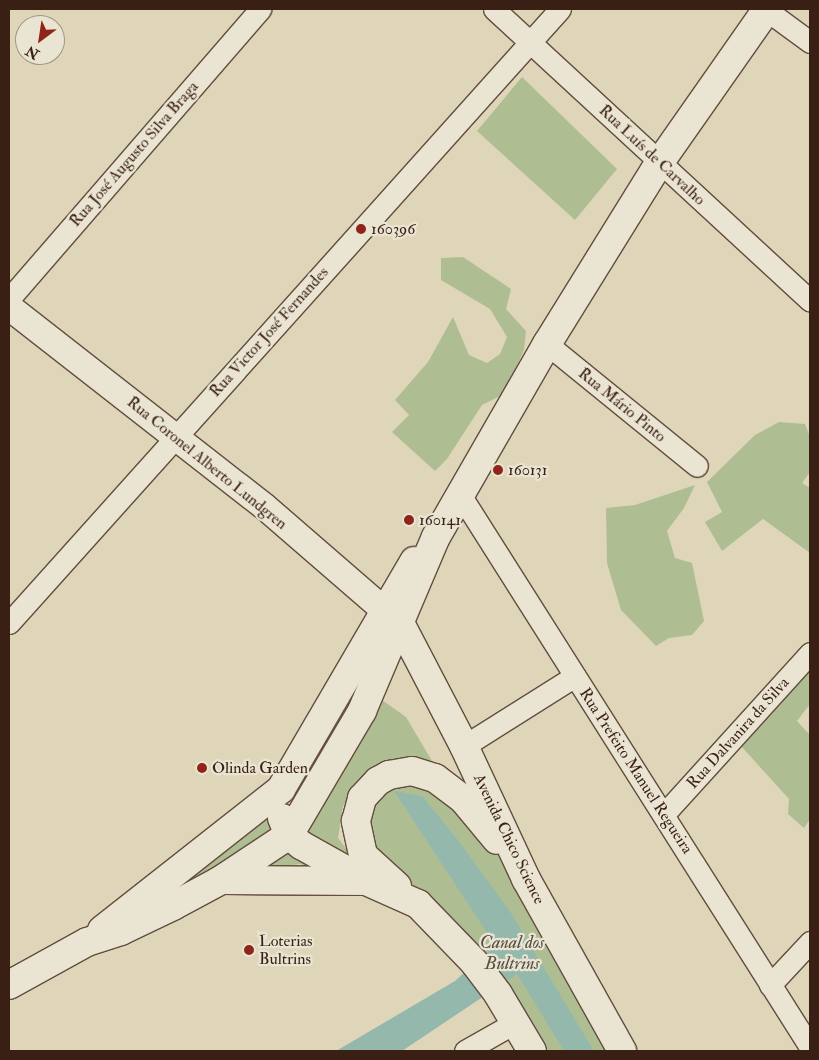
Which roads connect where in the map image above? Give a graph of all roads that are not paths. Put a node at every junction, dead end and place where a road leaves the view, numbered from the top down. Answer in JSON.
{"nodes":[{"id":1,"x":260,"y":9,"type":"edge"},
{"id":2,"x":494,"y":9,"type":"edge"},
{"id":3,"x":560,"y":9,"type":"edge"},
{"id":4,"x":766,"y":9,"type":"edge"},
{"id":5,"x":529,"y":41,"type":"junction"},
{"id":6,"x":810,"y":42,"type":"edge"},
{"id":7,"x":660,"y":162,"type":"junction"},
{"id":8,"x":9,"y":298,"type":"edge"},
{"id":9,"x":810,"y":301,"type":"edge"},
{"id":10,"x":9,"y":307,"type":"edge"},
{"id":11,"x":547,"y":344,"type":"junction"},
{"id":12,"x":175,"y":436,"type":"junction"},
{"id":13,"x":697,"y":466,"type":"dead end"},
{"id":14,"x":461,"y":496,"type":"junction"},
{"id":15,"x":392,"y":617,"type":"junction"},
{"id":16,"x":9,"y":624,"type":"edge"},
{"id":17,"x":810,"y":653,"type":"edge"},
{"id":18,"x":575,"y":676,"type":"junction"},
{"id":19,"x":464,"y":746,"type":"junction"},
{"id":20,"x":280,"y":789,"type":"junction"},
{"id":21,"x":664,"y":812,"type":"junction"},
{"id":22,"x":289,"y":835,"type":"junction"},
{"id":23,"x":526,"y":879,"type":"junction"},
{"id":24,"x":222,"y":880,"type":"junction"},
{"id":25,"x":366,"y":881,"type":"junction"},
{"id":26,"x":418,"y":904,"type":"junction"},
{"id":27,"x":87,"y":942,"type":"junction"},
{"id":28,"x":810,"y":942,"type":"edge"},
{"id":29,"x":9,"y":985,"type":"edge"},
{"id":30,"x":770,"y":985,"type":"junction"},
{"id":31,"x":516,"y":1022,"type":"junction"},
{"id":32,"x":810,"y":1047,"type":"edge"},
{"id":33,"x":466,"y":1051,"type":"edge"},
{"id":34,"x":532,"y":1051,"type":"edge"},
{"id":35,"x":622,"y":1051,"type":"edge"}],
"edges":[{"from":1,"to":8,"type":"street","name":"Rua José Augusto Silva Braga"},
{"from":2,"to":5,"type":"street","name":"Rua Luís de Carvalho"},
{"from":3,"to":5,"type":"street","name":"Rua Victor José Fernandes"},
{"from":4,"to":6,"type":"street"},
{"from":4,"to":7,"type":"main road"},
{"from":5,"to":7,"type":"street","name":"Rua Luís de Carvalho"},
{"from":5,"to":12,"type":"street","name":"Rua Victor José Fernandes"},
{"from":7,"to":9,"type":"street","name":"Rua Luís de Carvalho"},
{"from":7,"to":11,"type":"main road"},
{"from":10,"to":12,"type":"street","name":"Rua Coronel Alberto Lundgren"},
{"from":11,"to":13,"type":"street","name":"Rua Mário Pinto"},
{"from":11,"to":14,"type":"main road"},
{"from":12,"to":15,"type":"street","name":"Rua Coronel Alberto Lundgren"},
{"from":12,"to":16,"type":"street","name":"Rua Victor José Fernandes"},
{"from":14,"to":15,"type":"main road"},
{"from":14,"to":18,"type":"street","name":"Rua Prefeito Manuel Regueira"},
{"from":15,"to":19,"type":"main road","name":"Avenida Chico Science"},
{"from":15,"to":20,"type":"main road"},
{"from":15,"to":22,"type":"main road"},
{"from":17,"to":21,"type":"street","name":"Rua Dalvanira da Silva"},
{"from":18,"to":19,"type":"street"},
{"from":18,"to":21,"type":"street","name":"Rua Prefeito Manuel Regueira"},
{"from":19,"to":23,"type":"main road","name":"Avenida Chico Science"},
{"from":20,"to":22,"type":"main road"},
{"from":20,"to":27,"type":"main road"},
{"from":21,"to":30,"type":"street","name":"Rua Prefeito Manuel Regueira"},
{"from":22,"to":24,"type":"main road"},
{"from":22,"to":25,"type":"main road"},
{"from":23,"to":26,"type":"main road"},
{"from":23,"to":35,"type":"main road","name":"Avenida Chico Science"},
{"from":24,"to":25,"type":"main road"},
{"from":24,"to":27,"type":"main road"},
{"from":25,"to":26,"type":"main road"},
{"from":26,"to":31,"type":"main road"},
{"from":27,"to":29,"type":"main road"},
{"from":28,"to":30,"type":"street"},
{"from":30,"to":32,"type":"street","name":"Rua Prefeito Manuel Regueira"},
{"from":31,"to":33,"type":"street"},
{"from":31,"to":34,"type":"main road"}]}
